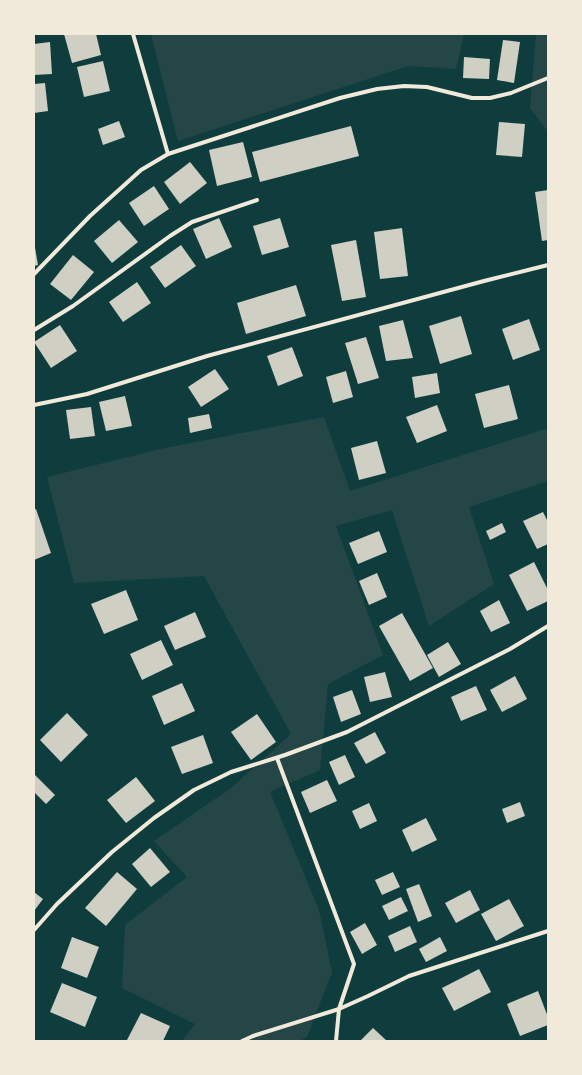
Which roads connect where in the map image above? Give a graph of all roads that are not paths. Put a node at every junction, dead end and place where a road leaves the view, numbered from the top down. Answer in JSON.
{"nodes":[{"id":1,"x":133,"y":34,"type":"edge"},
{"id":2,"x":548,"y":78,"type":"edge"},
{"id":3,"x":168,"y":154,"type":"junction"},
{"id":4,"x":257,"y":200,"type":"dead end"},
{"id":5,"x":548,"y":265,"type":"edge"},
{"id":6,"x":34,"y":274,"type":"edge"},
{"id":7,"x":34,"y":330,"type":"edge"},
{"id":8,"x":34,"y":405,"type":"edge"},
{"id":9,"x":548,"y":626,"type":"edge"},
{"id":10,"x":277,"y":758,"type":"junction"},
{"id":11,"x":34,"y":930,"type":"edge"},
{"id":12,"x":548,"y":931,"type":"edge"},
{"id":13,"x":339,"y":1009,"type":"junction"},
{"id":14,"x":242,"y":1041,"type":"edge"},
{"id":15,"x":336,"y":1041,"type":"edge"}],
"edges":[{"from":1,"to":3,"type":"street"},
{"from":2,"to":3,"type":"street"},
{"from":3,"to":6,"type":"street"},
{"from":4,"to":7,"type":"street"},
{"from":5,"to":8,"type":"street"},
{"from":9,"to":10,"type":"street"},
{"from":10,"to":11,"type":"street"},
{"from":10,"to":13,"type":"street"},
{"from":12,"to":13,"type":"street"},
{"from":13,"to":14,"type":"street"},
{"from":13,"to":15,"type":"street"}]}
